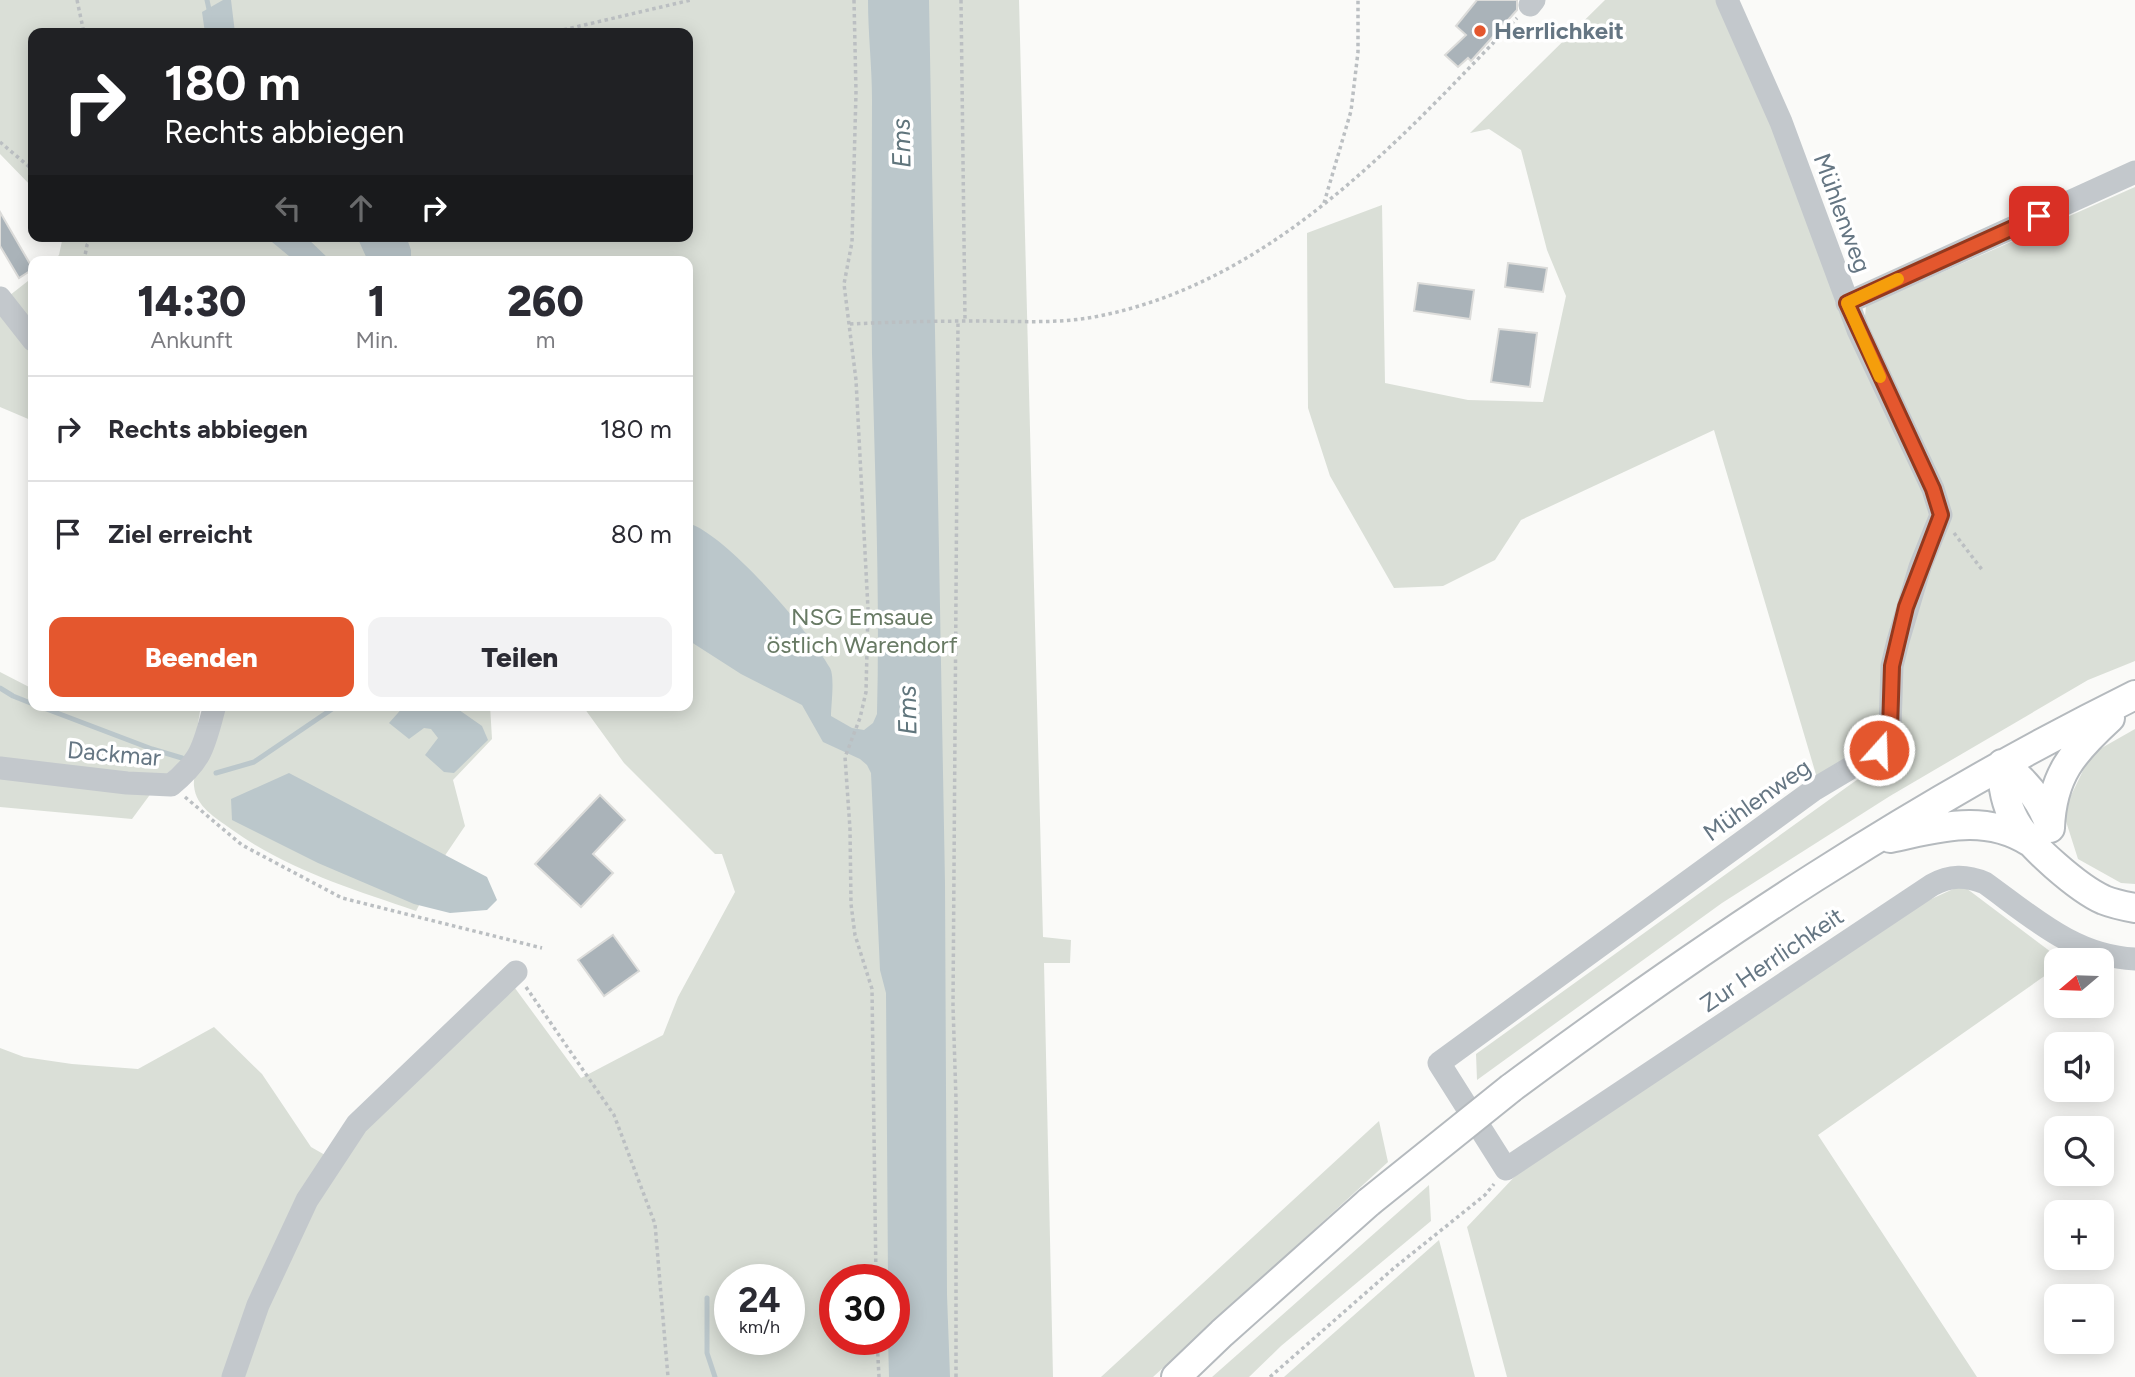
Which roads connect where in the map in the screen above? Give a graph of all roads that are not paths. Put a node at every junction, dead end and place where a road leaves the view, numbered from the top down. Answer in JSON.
{"nodes":[{"id":1,"x":1727,"y":0,"type":"edge"},
{"id":2,"x":2135,"y":172,"type":"edge"},
{"id":3,"x":0,"y":298,"type":"edge"},
{"id":4,"x":1847,"y":303,"type":"junction"},
{"id":5,"x":28,"y":334,"type":"edge"},
{"id":6,"x":2134,"y":695,"type":"edge"},
{"id":7,"x":213,"y":711,"type":"edge"},
{"id":8,"x":2002,"y":764,"type":"junction"},
{"id":9,"x":0,"y":768,"type":"edge"},
{"id":10,"x":2041,"y":835,"type":"junction"},
{"id":11,"x":1867,"y":844,"type":"junction"},
{"id":12,"x":2135,"y":908,"type":"edge"},
{"id":13,"x":2135,"y":959,"type":"edge"},
{"id":14,"x":516,"y":972,"type":"road end"},
{"id":15,"x":1506,"y":1168,"type":"joint"},
{"id":16,"x":233,"y":1377,"type":"edge"},
{"id":17,"x":1176,"y":1377,"type":"edge"}],
"edges":[{"from":1,"to":4,"type":"street","name":"Mühlenweg"},
{"from":2,"to":4,"type":"street"},
{"from":3,"to":5,"type":"street"},
{"from":4,"to":15,"type":"street","name":"Mühlenweg"},
{"from":6,"to":8,"type":"main road"},
{"from":6,"to":10,"type":"main road"},
{"from":7,"to":9,"type":"street","name":"Dackmar"},
{"from":8,"to":10,"type":"main road"},
{"from":8,"to":11,"type":"main road"},
{"from":10,"to":11,"type":"main road"},
{"from":10,"to":12,"type":"main road"},
{"from":11,"to":17,"type":"main road","bridge":true},
{"from":13,"to":15,"type":"street","name":"Zur Herrlichkeit"},
{"from":14,"to":16,"type":"street"}]}
